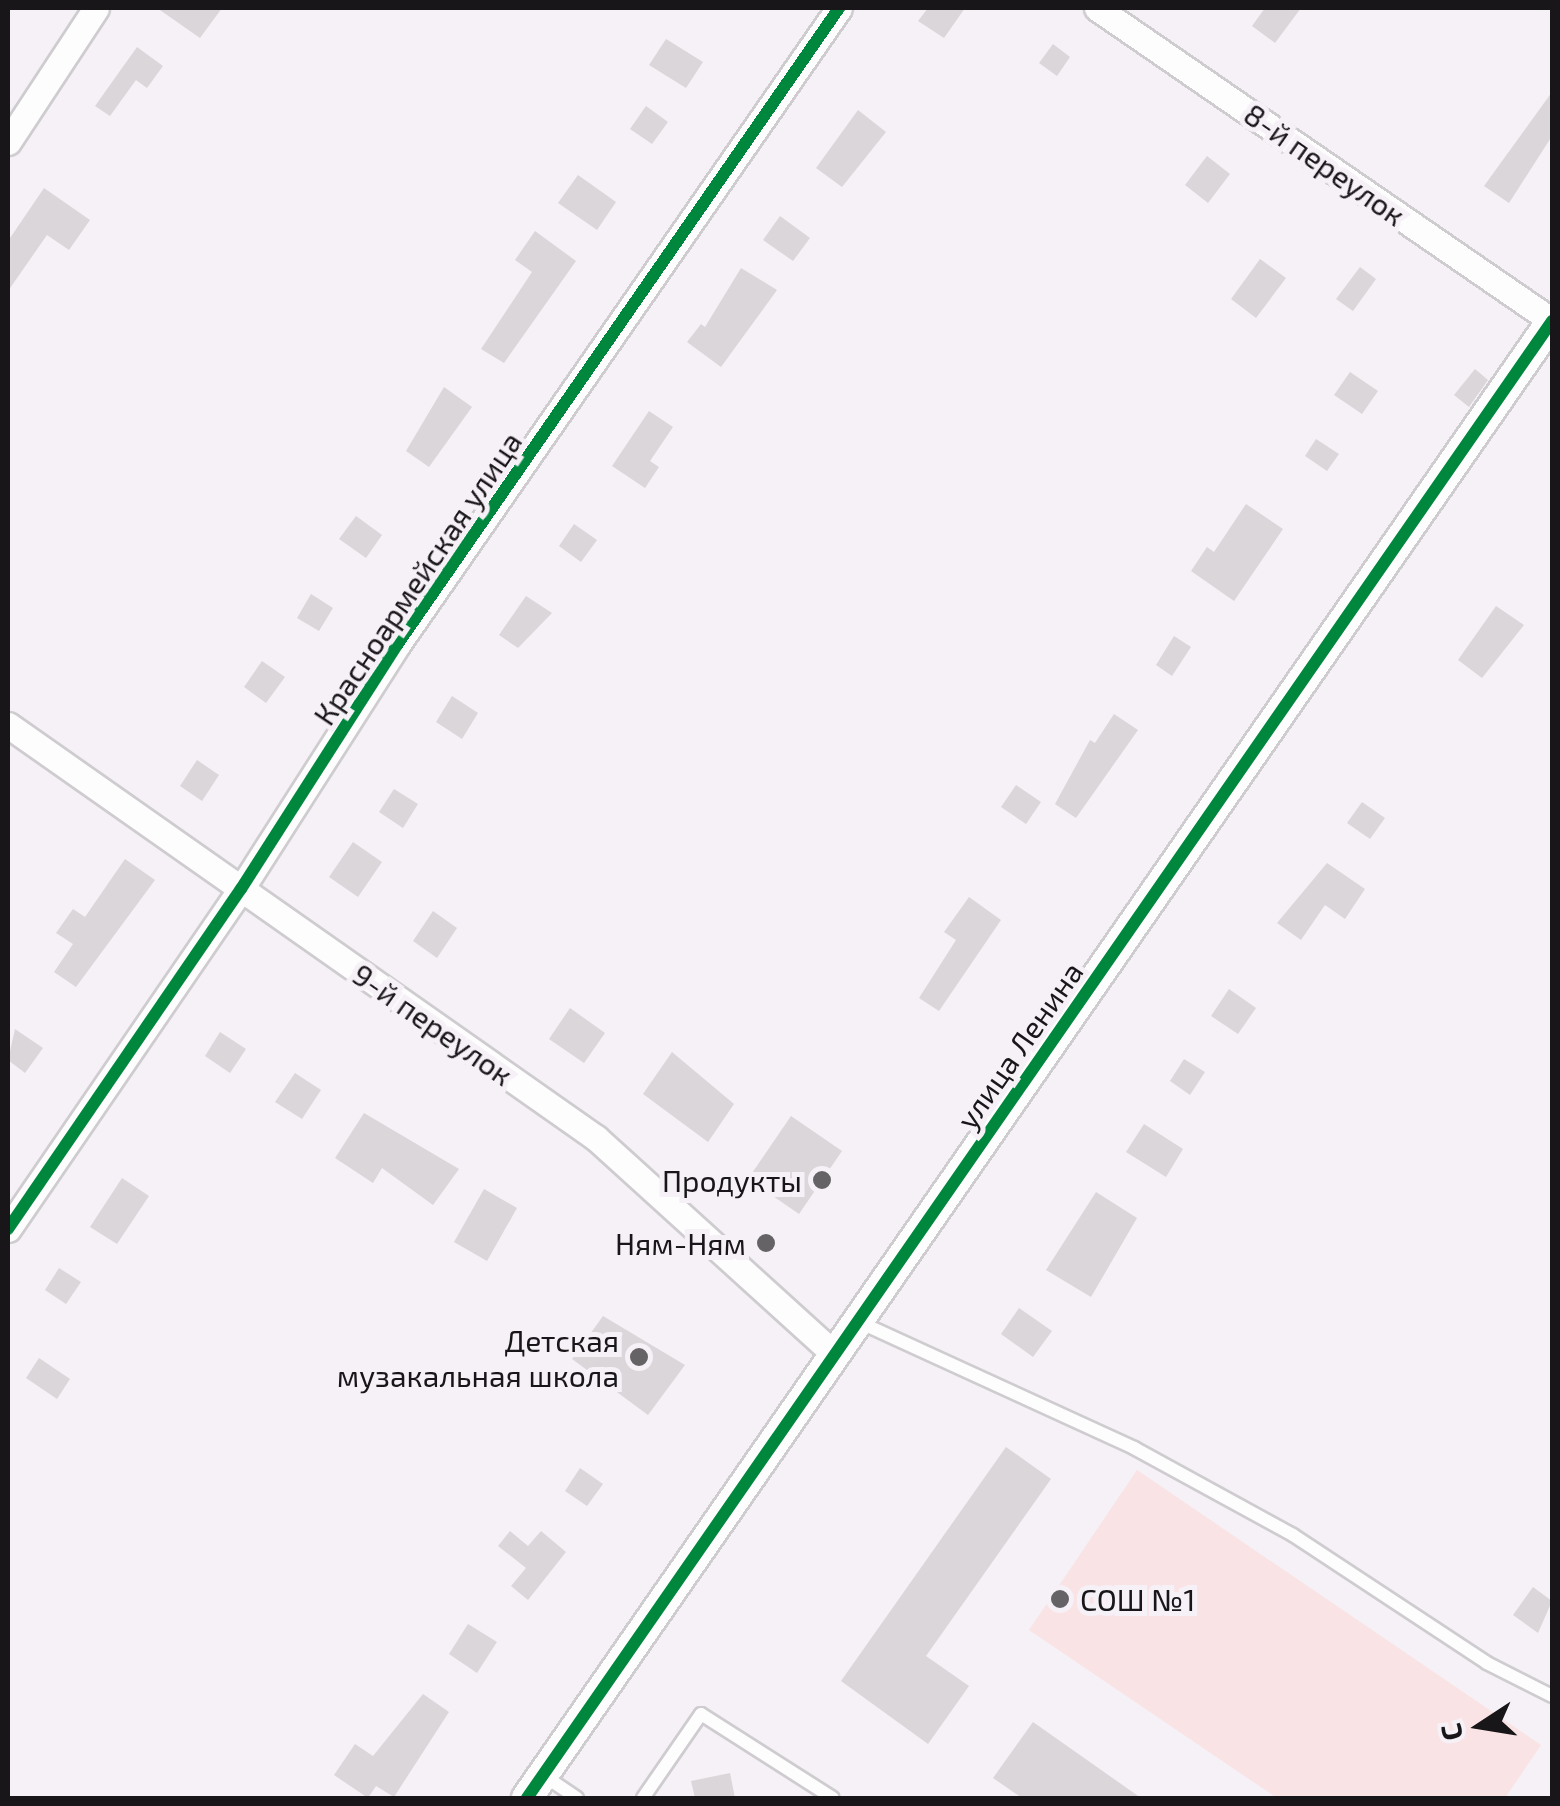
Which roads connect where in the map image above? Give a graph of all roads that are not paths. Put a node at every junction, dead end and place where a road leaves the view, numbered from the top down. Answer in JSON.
{"nodes":[{"id":1,"x":96,"y":8,"type":"edge"},
{"id":2,"x":840,"y":8,"type":"edge"},
{"id":3,"x":1097,"y":8,"type":"edge"},
{"id":4,"x":8,"y":142,"type":"edge"},
{"id":5,"x":1552,"y":321,"type":"edge"},
{"id":6,"x":8,"y":725,"type":"edge"},
{"id":7,"x":241,"y":889,"type":"junction"},
{"id":8,"x":8,"y":1229,"type":"edge"},
{"id":9,"x":858,"y":1321,"type":"junction"},
{"id":10,"x":834,"y":1354,"type":"junction"},
{"id":11,"x":1552,"y":1696,"type":"edge"},
{"id":12,"x":535,"y":1787,"type":"edge"},
{"id":13,"x":577,"y":1798,"type":"edge"},
{"id":14,"x":644,"y":1798,"type":"edge"},
{"id":15,"x":833,"y":1798,"type":"edge"}],
"edges":[{"from":1,"to":4,"type":"street"},
{"from":2,"to":7,"type":"street","name":"Красноармейская улица"},
{"from":3,"to":5,"type":"street","name":"8-й переулок"},
{"from":5,"to":9,"type":"street","name":"улица Ленина"},
{"from":6,"to":7,"type":"street","name":"9-й переулок"},
{"from":7,"to":8,"type":"street","name":"Красноармейская улица"},
{"from":7,"to":10,"type":"street","name":"9-й переулок"},
{"from":9,"to":10,"type":"street","name":"улица Ленина"},
{"from":9,"to":11,"type":"lane"},
{"from":10,"to":12,"type":"street","name":"улица Ленина"},
{"from":12,"to":13,"type":"lane"},
{"from":14,"to":15,"type":"lane"}]}
